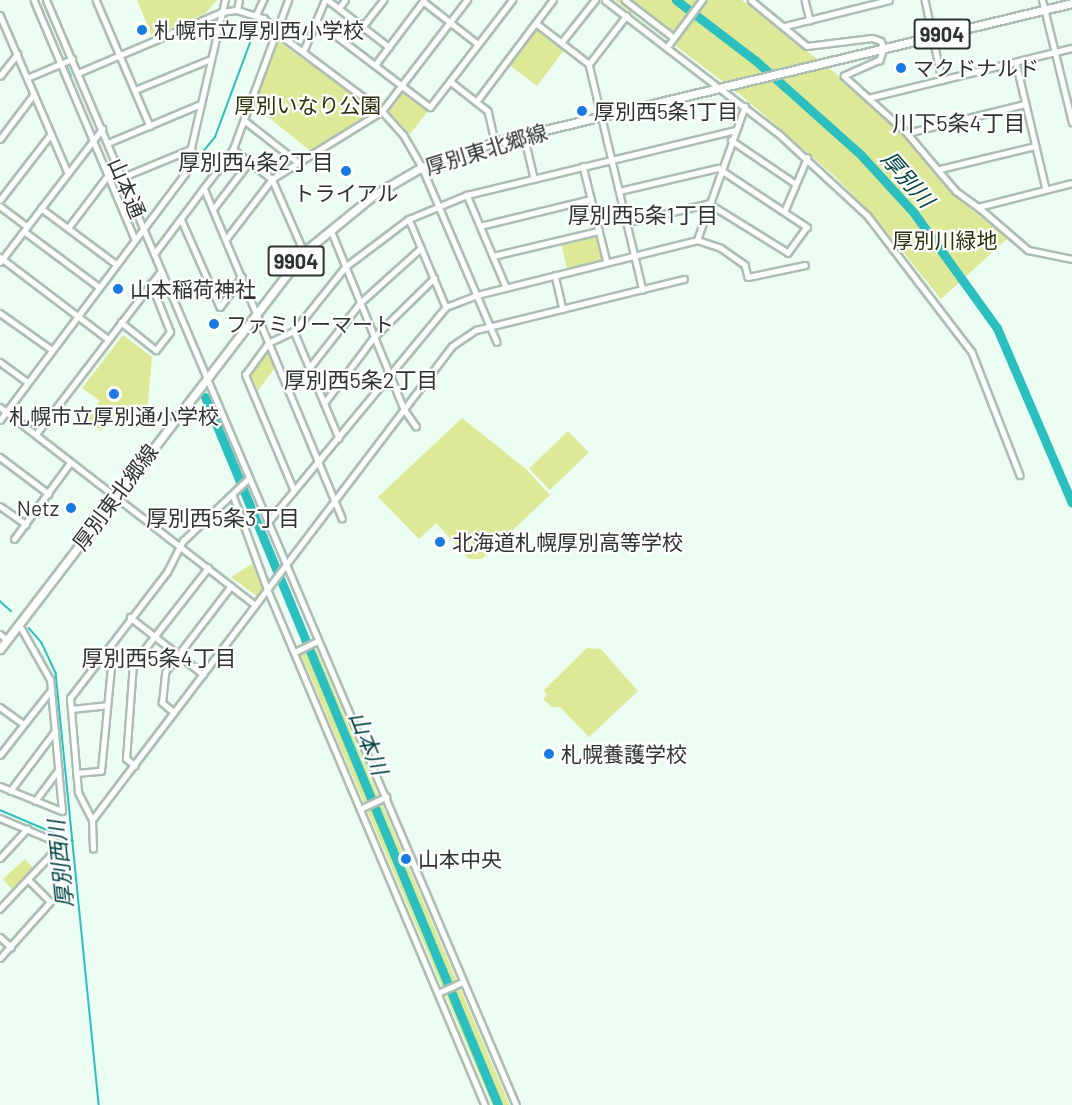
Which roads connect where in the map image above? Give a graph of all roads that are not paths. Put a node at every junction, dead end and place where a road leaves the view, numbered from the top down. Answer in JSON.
{"nodes":[{"id":1,"x":34,"y":0,"type":"edge"},
{"id":2,"x":46,"y":0,"type":"edge"},
{"id":3,"x":96,"y":0,"type":"edge"},
{"id":4,"x":225,"y":0,"type":"edge"},
{"id":5,"x":239,"y":0,"type":"edge"},
{"id":6,"x":263,"y":0,"type":"edge"},
{"id":7,"x":288,"y":0,"type":"edge"},
{"id":8,"x":327,"y":0,"type":"edge"},
{"id":9,"x":345,"y":0,"type":"edge"},
{"id":10,"x":383,"y":0,"type":"edge"},
{"id":11,"x":424,"y":0,"type":"edge"},
{"id":12,"x":467,"y":0,"type":"edge"},
{"id":13,"x":512,"y":0,"type":"edge"},
{"id":14,"x":553,"y":0,"type":"edge"},
{"id":15,"x":595,"y":0,"type":"edge"},
{"id":16,"x":605,"y":0,"type":"edge"},
{"id":17,"x":625,"y":0,"type":"edge"},
{"id":18,"x":702,"y":0,"type":"edge"},
{"id":19,"x":751,"y":0,"type":"edge"},
{"id":20,"x":805,"y":0,"type":"edge"},
{"id":21,"x":889,"y":0,"type":"edge"},
{"id":22,"x":925,"y":0,"type":"edge"},
{"id":23,"x":1042,"y":0,"type":"edge"},
{"id":24,"x":1072,"y":3,"type":"edge"},
{"id":25,"x":339,"y":8,"type":"junction"},
{"id":26,"x":237,"y":9,"type":"junction"},
{"id":27,"x":1044,"y":9,"type":"junction"},
{"id":28,"x":222,"y":12,"type":"junction"},
{"id":29,"x":0,"y":15,"type":"edge"},
{"id":30,"x":256,"y":15,"type":"junction"},
{"id":31,"x":626,"y":16,"type":"junction"},
{"id":32,"x":810,"y":20,"type":"junction"},
{"id":33,"x":317,"y":21,"type":"junction"},
{"id":34,"x":450,"y":22,"type":"junction"},
{"id":35,"x":536,"y":23,"type":"junction"},
{"id":36,"x":363,"y":26,"type":"junction"},
{"id":37,"x":785,"y":26,"type":"junction"},
{"id":38,"x":275,"y":31,"type":"junction"},
{"id":39,"x":674,"y":35,"type":"junction"},
{"id":40,"x":934,"y":36,"type":"junction"},
{"id":41,"x":561,"y":43,"type":"junction"},
{"id":42,"x":478,"y":44,"type":"junction"},
{"id":43,"x":667,"y":46,"type":"junction"},
{"id":44,"x":389,"y":47,"type":"junction"},
{"id":45,"x":884,"y":48,"type":"junction"},
{"id":46,"x":1072,"y":48,"type":"edge"},
{"id":47,"x":303,"y":52,"type":"junction"},
{"id":48,"x":1055,"y":52,"type":"junction"},
{"id":49,"x":17,"y":54,"type":"junction"},
{"id":50,"x":120,"y":56,"type":"junction"},
{"id":51,"x":72,"y":59,"type":"junction"},
{"id":52,"x":211,"y":59,"type":"junction"},
{"id":53,"x":1016,"y":62,"type":"junction"},
{"id":54,"x":63,"y":64,"type":"junction"},
{"id":55,"x":589,"y":64,"type":"junction"},
{"id":56,"x":375,"y":65,"type":"junction"},
{"id":57,"x":78,"y":73,"type":"junction"},
{"id":58,"x":0,"y":76,"type":"edge"},
{"id":59,"x":27,"y":78,"type":"junction"},
{"id":60,"x":942,"y":80,"type":"junction"},
{"id":61,"x":450,"y":81,"type":"junction"},
{"id":62,"x":402,"y":86,"type":"junction"},
{"id":63,"x":721,"y":88,"type":"junction"},
{"id":64,"x":135,"y":90,"type":"junction"},
{"id":65,"x":34,"y":94,"type":"junction"},
{"id":66,"x":868,"y":98,"type":"junction"},
{"id":67,"x":476,"y":102,"type":"junction"},
{"id":68,"x":201,"y":104,"type":"junction"},
{"id":69,"x":1025,"y":104,"type":"junction"},
{"id":70,"x":745,"y":106,"type":"junction"},
{"id":71,"x":382,"y":111,"type":"junction"},
{"id":72,"x":602,"y":116,"type":"junction"},
{"id":73,"x":244,"y":120,"type":"junction"},
{"id":74,"x":1072,"y":122,"type":"edge"},
{"id":75,"x":150,"y":126,"type":"junction"},
{"id":76,"x":735,"y":130,"type":"junction"},
{"id":77,"x":907,"y":133,"type":"junction"},
{"id":78,"x":51,"y":134,"type":"junction"},
{"id":79,"x":97,"y":134,"type":"junction"},
{"id":80,"x":524,"y":135,"type":"junction"},
{"id":81,"x":0,"y":139,"type":"edge"},
{"id":82,"x":731,"y":140,"type":"junction"},
{"id":83,"x":495,"y":142,"type":"junction"},
{"id":84,"x":108,"y":143,"type":"junction"},
{"id":85,"x":1035,"y":146,"type":"junction"},
{"id":86,"x":191,"y":149,"type":"junction"},
{"id":87,"x":233,"y":149,"type":"junction"},
{"id":88,"x":807,"y":158,"type":"junction"},
{"id":89,"x":612,"y":159,"type":"junction"},
{"id":90,"x":249,"y":162,"type":"junction"},
{"id":91,"x":299,"y":162,"type":"junction"},
{"id":92,"x":583,"y":166,"type":"junction"},
{"id":93,"x":422,"y":167,"type":"junction"},
{"id":94,"x":940,"y":169,"type":"junction"},
{"id":95,"x":720,"y":170,"type":"junction"},
{"id":96,"x":68,"y":173,"type":"junction"},
{"id":97,"x":109,"y":174,"type":"junction"},
{"id":98,"x":123,"y":177,"type":"junction"},
{"id":99,"x":534,"y":178,"type":"junction"},
{"id":100,"x":272,"y":179,"type":"junction"},
{"id":101,"x":1072,"y":183,"type":"edge"},
{"id":102,"x":796,"y":184,"type":"junction"},
{"id":103,"x":204,"y":188,"type":"junction"},
{"id":104,"x":1046,"y":189,"type":"junction"},
{"id":105,"x":619,"y":191,"type":"junction"},
{"id":106,"x":467,"y":195,"type":"junction"},
{"id":107,"x":591,"y":199,"type":"junction"},
{"id":108,"x":0,"y":200,"type":"edge"},
{"id":109,"x":709,"y":204,"type":"junction"},
{"id":110,"x":0,"y":206,"type":"edge"},
{"id":111,"x":438,"y":207,"type":"junction"},
{"id":112,"x":978,"y":207,"type":"junction"},
{"id":113,"x":41,"y":208,"type":"junction"},
{"id":114,"x":213,"y":209,"type":"junction"},
{"id":115,"x":784,"y":212,"type":"junction"},
{"id":116,"x":181,"y":219,"type":"junction"},
{"id":117,"x":409,"y":219,"type":"junction"},
{"id":118,"x":627,"y":224,"type":"junction"},
{"id":119,"x":480,"y":226,"type":"junction"},
{"id":120,"x":330,"y":227,"type":"junction"},
{"id":121,"x":68,"y":228,"type":"junction"},
{"id":122,"x":25,"y":229,"type":"junction"},
{"id":123,"x":599,"y":231,"type":"junction"},
{"id":124,"x":139,"y":234,"type":"junction"},
{"id":125,"x":226,"y":239,"type":"junction"},
{"id":126,"x":697,"y":240,"type":"junction"},
{"id":127,"x":421,"y":248,"type":"junction"},
{"id":128,"x":304,"y":252,"type":"junction"},
{"id":129,"x":788,"y":253,"type":"junction"},
{"id":130,"x":154,"y":254,"type":"junction"},
{"id":131,"x":635,"y":255,"type":"junction"},
{"id":132,"x":493,"y":256,"type":"junction"},
{"id":133,"x":1,"y":259,"type":"edge"},
{"id":134,"x":1072,"y":260,"type":"edge"},
{"id":135,"x":607,"y":262,"type":"junction"},
{"id":136,"x":116,"y":264,"type":"junction"},
{"id":137,"x":805,"y":265,"type":"dead end"},
{"id":138,"x":345,"y":267,"type":"junction"},
{"id":139,"x":790,"y":268,"type":"junction"},
{"id":140,"x":555,"y":275,"type":"junction"},
{"id":141,"x":156,"y":277,"type":"junction"},
{"id":142,"x":242,"y":278,"type":"junction"},
{"id":143,"x":434,"y":278,"type":"junction"},
{"id":144,"x":684,"y":279,"type":"dead end"},
{"id":145,"x":99,"y":287,"type":"junction"},
{"id":146,"x":506,"y":287,"type":"junction"},
{"id":147,"x":643,"y":290,"type":"junction"},
{"id":148,"x":477,"y":295,"type":"junction"},
{"id":149,"x":360,"y":303,"type":"junction"},
{"id":150,"x":446,"y":307,"type":"junction"},
{"id":151,"x":563,"y":309,"type":"junction"},
{"id":152,"x":256,"y":310,"type":"junction"},
{"id":153,"x":0,"y":313,"type":"edge"},
{"id":154,"x":78,"y":315,"type":"junction"},
{"id":155,"x":121,"y":322,"type":"junction"},
{"id":156,"x":490,"y":327,"type":"junction"},
{"id":157,"x":294,"y":331,"type":"junction"},
{"id":158,"x":374,"y":337,"type":"junction"},
{"id":159,"x":108,"y":339,"type":"junction"},
{"id":160,"x":497,"y":342,"type":"dead end"},
{"id":161,"x":268,"y":344,"type":"junction"},
{"id":162,"x":52,"y":350,"type":"junction"},
{"id":163,"x":0,"y":362,"type":"edge"},
{"id":164,"x":310,"y":367,"type":"junction"},
{"id":165,"x":389,"y":372,"type":"junction"},
{"id":166,"x":207,"y":376,"type":"junction"},
{"id":167,"x":28,"y":382,"type":"junction"},
{"id":168,"x":325,"y":402,"type":"junction"},
{"id":169,"x":0,"y":407,"type":"edge"},
{"id":170,"x":404,"y":409,"type":"junction"},
{"id":171,"x":6,"y":412,"type":"junction"},
{"id":172,"x":0,"y":420,"type":"edge"},
{"id":173,"x":416,"y":426,"type":"dead end"},
{"id":174,"x":36,"y":434,"type":"junction"},
{"id":175,"x":339,"y":438,"type":"junction"},
{"id":176,"x":0,"y":457,"type":"edge"},
{"id":177,"x":317,"y":460,"type":"junction"},
{"id":178,"x":70,"y":463,"type":"junction"},
{"id":179,"x":1020,"y":476,"type":"dead end"},
{"id":180,"x":247,"y":480,"type":"junction"},
{"id":181,"x":293,"y":489,"type":"junction"},
{"id":182,"x":49,"y":494,"type":"junction"},
{"id":183,"x":115,"y":495,"type":"junction"},
{"id":184,"x":233,"y":495,"type":"junction"},
{"id":185,"x":335,"y":501,"type":"junction"},
{"id":186,"x":0,"y":506,"type":"edge"},
{"id":187,"x":342,"y":518,"type":"dead end"},
{"id":188,"x":268,"y":522,"type":"junction"},
{"id":189,"x":26,"y":524,"type":"junction"},
{"id":190,"x":14,"y":539,"type":"dead end"},
{"id":191,"x":180,"y":546,"type":"junction"},
{"id":192,"x":286,"y":565,"type":"junction"},
{"id":193,"x":208,"y":568,"type":"junction"},
{"id":194,"x":231,"y":586,"type":"junction"},
{"id":195,"x":269,"y":587,"type":"junction"},
{"id":196,"x":255,"y":604,"type":"junction"},
{"id":197,"x":130,"y":617,"type":"junction"},
{"id":198,"x":19,"y":625,"type":"junction"},
{"id":199,"x":0,"y":634,"type":"edge"},
{"id":200,"x":155,"y":636,"type":"junction"},
{"id":201,"x":7,"y":640,"type":"junction"},
{"id":202,"x":318,"y":641,"type":"junction"},
{"id":203,"x":0,"y":649,"type":"edge"},
{"id":204,"x":297,"y":651,"type":"junction"},
{"id":205,"x":179,"y":654,"type":"junction"},
{"id":206,"x":99,"y":658,"type":"junction"},
{"id":207,"x":203,"y":674,"type":"junction"},
{"id":208,"x":51,"y":690,"type":"junction"},
{"id":209,"x":107,"y":705,"type":"junction"},
{"id":210,"x":0,"y":706,"type":"edge"},
{"id":211,"x":71,"y":709,"type":"junction"},
{"id":212,"x":174,"y":713,"type":"junction"},
{"id":213,"x":23,"y":724,"type":"junction"},
{"id":214,"x":55,"y":731,"type":"junction"},
{"id":215,"x":0,"y":755,"type":"edge"},
{"id":216,"x":135,"y":766,"type":"junction"},
{"id":217,"x":58,"y":770,"type":"junction"},
{"id":218,"x":76,"y":773,"type":"junction"},
{"id":219,"x":0,"y":786,"type":"edge"},
{"id":220,"x":10,"y":790,"type":"junction"},
{"id":221,"x":386,"y":797,"type":"junction"},
{"id":222,"x":35,"y":801,"type":"junction"},
{"id":223,"x":362,"y":808,"type":"junction"},
{"id":224,"x":0,"y":818,"type":"edge"},
{"id":225,"x":92,"y":820,"type":"junction"},
{"id":226,"x":27,"y":829,"type":"junction"},
{"id":227,"x":93,"y":849,"type":"dead end"},
{"id":228,"x":0,"y":858,"type":"edge"},
{"id":229,"x":28,"y":880,"type":"junction"},
{"id":230,"x":0,"y":909,"type":"edge"},
{"id":231,"x":0,"y":937,"type":"edge"},
{"id":232,"x":11,"y":947,"type":"junction"},
{"id":233,"x":0,"y":958,"type":"edge"},
{"id":234,"x":463,"y":982,"type":"junction"},
{"id":235,"x":440,"y":992,"type":"junction"},
{"id":236,"x":485,"y":1105,"type":"edge"},
{"id":237,"x":516,"y":1105,"type":"edge"}],
"edges":[{"from":1,"to":54,"type":"street"},
{"from":2,"to":51,"type":"street","name":"山本通"},
{"from":3,"to":50,"type":"street"},
{"from":4,"to":28,"type":"street"},
{"from":5,"to":26,"type":"street"},
{"from":6,"to":30,"type":"street"},
{"from":7,"to":38,"type":"street"},
{"from":8,"to":25,"type":"street"},
{"from":8,"to":33,"type":"street"},
{"from":9,"to":25,"type":"street"},
{"from":10,"to":36,"type":"street"},
{"from":11,"to":34,"type":"street"},
{"from":11,"to":44,"type":"street"},
{"from":12,"to":34,"type":"street"},
{"from":13,"to":42,"type":"street"},
{"from":14,"to":35,"type":"street"},
{"from":15,"to":41,"type":"street"},
{"from":16,"to":31,"type":"street"},
{"from":17,"to":39,"type":"street"},
{"from":18,"to":39,"type":"street"},
{"from":19,"to":37,"type":"street"},
{"from":20,"to":32,"type":"street"},
{"from":21,"to":32,"type":"street"},
{"from":22,"to":40,"type":"street"},
{"from":23,"to":27,"type":"street"},
{"from":24,"to":27,"type":"main road","name":"厚別東北郷線","number":"9904"},
{"from":25,"to":36,"type":"street"},
{"from":26,"to":28,"type":"street"},
{"from":26,"to":30,"type":"street"},
{"from":27,"to":40,"type":"main road","name":"厚別東北郷線","number":"9904"},
{"from":27,"to":48,"type":"street"},
{"from":28,"to":50,"type":"street"},
{"from":28,"to":52,"type":"street"},
{"from":29,"to":49,"type":"street"},
{"from":30,"to":38,"type":"street"},
{"from":31,"to":43,"type":"street"},
{"from":31,"to":55,"type":"street"},
{"from":32,"to":37,"type":"street"},
{"from":33,"to":47,"type":"street"},
{"from":33,"to":56,"type":"street"},
{"from":34,"to":42,"type":"street"},
{"from":34,"to":62,"type":"street"},
{"from":35,"to":41,"type":"street"},
{"from":35,"to":67,"type":"street"},
{"from":36,"to":44,"type":"street"},
{"from":37,"to":45,"type":"street"},
{"from":38,"to":47,"type":"street"},
{"from":38,"to":73,"type":"street"},
{"from":39,"to":43,"type":"street"},
{"from":40,"to":45,"type":"main road","name":"厚別東北郷線","number":"9904"},
{"from":40,"to":60,"type":"street"},
{"from":41,"to":55,"type":"street"},
{"from":42,"to":61,"type":"street"},
{"from":43,"to":63,"type":"street"},
{"from":44,"to":56,"type":"street"},
{"from":45,"to":63,"type":"main road","name":"厚別東北郷線","number":"9904"},
{"from":45,"to":66,"type":"street"},
{"from":46,"to":48,"type":"street"},
{"from":47,"to":71,"type":"street"},
{"from":48,"to":53,"type":"street"},
{"from":48,"to":74,"type":"street"},
{"from":49,"to":58,"type":"street"},
{"from":49,"to":59,"type":"street"},
{"from":50,"to":57,"type":"street"},
{"from":50,"to":64,"type":"street"},
{"from":51,"to":54,"type":"street"},
{"from":51,"to":57,"type":"street","name":"山本通"},
{"from":52,"to":64,"type":"street"},
{"from":52,"to":68,"type":"street"},
{"from":53,"to":60,"type":"street"},
{"from":53,"to":69,"type":"street"},
{"from":54,"to":59,"type":"street"},
{"from":54,"to":79,"type":"street"},
{"from":55,"to":72,"type":"street"},
{"from":56,"to":62,"type":"street"},
{"from":57,"to":79,"type":"street","name":"山本通"},
{"from":59,"to":65,"type":"street"},
{"from":60,"to":66,"type":"street"},
{"from":61,"to":62,"type":"street"},
{"from":61,"to":67,"type":"street"},
{"from":62,"to":71,"type":"street"},
{"from":63,"to":70,"type":"street"},
{"from":63,"to":72,"type":"main road","name":"厚別東北郷線","number":"9904"},
{"from":64,"to":75,"type":"street"},
{"from":65,"to":78,"type":"street"},
{"from":65,"to":81,"type":"street"},
{"from":66,"to":77,"type":"street"},
{"from":67,"to":83,"type":"street"},
{"from":68,"to":75,"type":"street"},
{"from":68,"to":86,"type":"street"},
{"from":69,"to":77,"type":"street"},
{"from":69,"to":85,"type":"street"},
{"from":70,"to":76,"type":"street"},
{"from":70,"to":88,"type":"street"},
{"from":71,"to":91,"type":"street"},
{"from":71,"to":93,"type":"street"},
{"from":72,"to":80,"type":"main road","name":"厚別東北郷線","number":"9904"},
{"from":72,"to":89,"type":"street"},
{"from":73,"to":87,"type":"street"},
{"from":73,"to":91,"type":"street"},
{"from":75,"to":84,"type":"street"},
{"from":76,"to":82,"type":"street"},
{"from":76,"to":89,"type":"street"},
{"from":77,"to":94,"type":"street"},
{"from":78,"to":96,"type":"street"},
{"from":78,"to":108,"type":"street"},
{"from":79,"to":84,"type":"street","name":"山本通"},
{"from":79,"to":96,"type":"street"},
{"from":79,"to":97,"type":"street"},
{"from":80,"to":83,"type":"main road","name":"厚別東北郷線","number":"9904"},
{"from":80,"to":99,"type":"street"},
{"from":82,"to":95,"type":"street"},
{"from":82,"to":102,"type":"street"},
{"from":83,"to":93,"type":"main road","name":"厚別東北郷線","number":"9904"},
{"from":84,"to":98,"type":"street","name":"山本通"},
{"from":85,"to":94,"type":"street"},
{"from":85,"to":104,"type":"street"},
{"from":86,"to":98,"type":"street"},
{"from":86,"to":124,"type":"street"},
{"from":87,"to":90,"type":"street"},
{"from":87,"to":103,"type":"street"},
{"from":88,"to":102,"type":"street"},
{"from":88,"to":179,"type":"street"},
{"from":89,"to":92,"type":"street"},
{"from":89,"to":105,"type":"street"},
{"from":90,"to":100,"type":"street"},
{"from":90,"to":114,"type":"street"},
{"from":91,"to":100,"type":"street"},
{"from":92,"to":99,"type":"street"},
{"from":92,"to":107,"type":"street"},
{"from":93,"to":111,"type":"street"},
{"from":93,"to":120,"type":"main road","name":"厚別東北郷線","number":"9904"},
{"from":94,"to":112,"type":"street"},
{"from":95,"to":105,"type":"street"},
{"from":95,"to":109,"type":"street"},
{"from":95,"to":115,"type":"street"},
{"from":96,"to":113,"type":"street"},
{"from":97,"to":121,"type":"street"},
{"from":97,"to":124,"type":"street"},
{"from":98,"to":124,"type":"street","name":"山本通"},
{"from":99,"to":106,"type":"street"},
{"from":100,"to":125,"type":"street"},
{"from":100,"to":128,"type":"street"},
{"from":101,"to":104,"type":"street"},
{"from":102,"to":115,"type":"street"},
{"from":103,"to":114,"type":"street"},
{"from":103,"to":116,"type":"street"},
{"from":104,"to":112,"type":"street"},
{"from":105,"to":118,"type":"street"},
{"from":106,"to":111,"type":"street"},
{"from":106,"to":119,"type":"street"},
{"from":107,"to":119,"type":"street"},
{"from":107,"to":123,"type":"street"},
{"from":109,"to":118,"type":"street"},
{"from":109,"to":126,"type":"street"},
{"from":109,"to":129,"type":"street"},
{"from":110,"to":122,"type":"street"},
{"from":111,"to":117,"type":"street"},
{"from":111,"to":148,"type":"street"},
{"from":112,"to":134,"type":"street"},
{"from":113,"to":121,"type":"street"},
{"from":113,"to":122,"type":"street"},
{"from":114,"to":125,"type":"street"},
{"from":115,"to":129,"type":"street"},
{"from":116,"to":130,"type":"street"},
{"from":116,"to":142,"type":"street"},
{"from":117,"to":127,"type":"street"},
{"from":117,"to":138,"type":"street"},
{"from":118,"to":131,"type":"street"},
{"from":119,"to":132,"type":"street"},
{"from":120,"to":128,"type":"main road","name":"厚別東北郷線","number":"9904"},
{"from":120,"to":138,"type":"street"},
{"from":121,"to":136,"type":"street"},
{"from":122,"to":133,"type":"street"},
{"from":122,"to":145,"type":"street"},
{"from":123,"to":132,"type":"street"},
{"from":123,"to":135,"type":"street"},
{"from":124,"to":130,"type":"street","name":"山本通"},
{"from":124,"to":136,"type":"street"},
{"from":125,"to":142,"type":"street"},
{"from":126,"to":131,"type":"street"},
{"from":126,"to":139,"type":"street"},
{"from":127,"to":143,"type":"street"},
{"from":127,"to":149,"type":"street"},
{"from":128,"to":152,"type":"main road","name":"厚別東北郷線","number":"9904"},
{"from":129,"to":139,"type":"street"},
{"from":130,"to":141,"type":"street","name":"山本通"},
{"from":131,"to":135,"type":"street"},
{"from":131,"to":147,"type":"street"},
{"from":132,"to":146,"type":"street"},
{"from":133,"to":154,"type":"street"},
{"from":135,"to":140,"type":"street"},
{"from":136,"to":145,"type":"street"},
{"from":137,"to":139,"type":"street"},
{"from":138,"to":149,"type":"street"},
{"from":138,"to":157,"type":"street"},
{"from":140,"to":146,"type":"street"},
{"from":140,"to":151,"type":"street"},
{"from":141,"to":155,"type":"street"},
{"from":141,"to":155,"type":"street"},
{"from":141,"to":166,"type":"street","name":"山本通"},
{"from":142,"to":152,"type":"street"},
{"from":143,"to":150,"type":"street"},
{"from":143,"to":158,"type":"street"},
{"from":144,"to":147,"type":"street"},
{"from":145,"to":154,"type":"street"},
{"from":146,"to":148,"type":"street"},
{"from":147,"to":151,"type":"street"},
{"from":148,"to":150,"type":"street"},
{"from":148,"to":156,"type":"street"},
{"from":149,"to":158,"type":"street"},
{"from":149,"to":164,"type":"street"},
{"from":150,"to":165,"type":"street"},
{"from":151,"to":156,"type":"street"},
{"from":152,"to":161,"type":"street"},
{"from":152,"to":166,"type":"main road","name":"厚別東北郷線","number":"9904"},
{"from":153,"to":162,"type":"street"},
{"from":154,"to":159,"type":"street"},
{"from":154,"to":162,"type":"street"},
{"from":155,"to":159,"type":"street"},
{"from":156,"to":160,"type":"street"},
{"from":156,"to":170,"type":"street"},
{"from":157,"to":161,"type":"street"},
{"from":157,"to":164,"type":"street"},
{"from":158,"to":165,"type":"street"},
{"from":158,"to":168,"type":"street"},
{"from":159,"to":174,"type":"street"},
{"from":161,"to":177,"type":"street"},
{"from":161,"to":181,"type":"street"},
{"from":162,"to":167,"type":"street"},
{"from":163,"to":167,"type":"street"},
{"from":164,"to":168,"type":"street"},
{"from":165,"to":170,"type":"street"},
{"from":165,"to":175,"type":"street"},
{"from":166,"to":180,"type":"street","name":"山本通"},
{"from":166,"to":183,"type":"main road","name":"厚別東北郷線","number":"9904"},
{"from":167,"to":171,"type":"street"},
{"from":168,"to":175,"type":"street"},
{"from":169,"to":171,"type":"street"},
{"from":170,"to":173,"type":"street"},
{"from":170,"to":185,"type":"street"},
{"from":171,"to":172,"type":"street"},
{"from":171,"to":174,"type":"street"},
{"from":174,"to":178,"type":"street"},
{"from":175,"to":177,"type":"street"},
{"from":176,"to":182,"type":"street"},
{"from":177,"to":181,"type":"street"},
{"from":177,"to":185,"type":"street"},
{"from":178,"to":182,"type":"street"},
{"from":178,"to":183,"type":"street"},
{"from":180,"to":184,"type":"street"},
{"from":180,"to":188,"type":"street","name":"山本通"},
{"from":181,"to":188,"type":"street"},
{"from":182,"to":189,"type":"street"},
{"from":183,"to":191,"type":"street"},
{"from":183,"to":198,"type":"main road","name":"厚別東北郷線","number":"9904"},
{"from":184,"to":191,"type":"street"},
{"from":184,"to":195,"type":"street"},
{"from":185,"to":187,"type":"street"},
{"from":185,"to":192,"type":"street"},
{"from":186,"to":189,"type":"street"},
{"from":188,"to":192,"type":"street","name":"山本通"},
{"from":189,"to":190,"type":"street"},
{"from":191,"to":193,"type":"street"},
{"from":191,"to":197,"type":"street"},
{"from":192,"to":195,"type":"street"},
{"from":192,"to":202,"type":"street","name":"山本通"},
{"from":193,"to":194,"type":"street"},
{"from":193,"to":200,"type":"street"},
{"from":194,"to":196,"type":"street"},
{"from":194,"to":205,"type":"street"},
{"from":195,"to":196,"type":"street"},
{"from":195,"to":204,"type":"street"},
{"from":196,"to":207,"type":"street"},
{"from":197,"to":200,"type":"street"},
{"from":197,"to":206,"type":"street"},
{"from":198,"to":201,"type":"main road","name":"厚別東北郷線","number":"9904"},
{"from":198,"to":208,"type":"street"},
{"from":199,"to":201,"type":"street"},
{"from":200,"to":205,"type":"street"},
{"from":200,"to":216,"type":"street"},
{"from":201,"to":203,"type":"main road","name":"厚別東北郷線","number":"9904"},
{"from":202,"to":204,"type":"street"},
{"from":202,"to":221,"type":"street","name":"山本通"},
{"from":204,"to":223,"type":"street"},
{"from":205,"to":207,"type":"street"},
{"from":205,"to":212,"type":"street"},
{"from":206,"to":209,"type":"street"},
{"from":206,"to":211,"type":"street"},
{"from":207,"to":212,"type":"street"},
{"from":208,"to":213,"type":"street"},
{"from":208,"to":214,"type":"street"},
{"from":209,"to":211,"type":"street"},
{"from":209,"to":218,"type":"street"},
{"from":210,"to":213,"type":"street"},
{"from":211,"to":218,"type":"street"},
{"from":212,"to":216,"type":"street"},
{"from":213,"to":215,"type":"street"},
{"from":214,"to":217,"type":"street"},
{"from":214,"to":220,"type":"street"},
{"from":216,"to":225,"type":"street"},
{"from":217,"to":222,"type":"street"},
{"from":217,"to":222,"type":"street"},
{"from":218,"to":225,"type":"street"},
{"from":219,"to":220,"type":"street"},
{"from":220,"to":222,"type":"street"},
{"from":221,"to":223,"type":"street"},
{"from":221,"to":234,"type":"street","name":"山本通"},
{"from":223,"to":235,"type":"street"},
{"from":224,"to":226,"type":"street"},
{"from":225,"to":227,"type":"street"},
{"from":226,"to":228,"type":"street"},
{"from":226,"to":229,"type":"street"},
{"from":229,"to":230,"type":"street"},
{"from":229,"to":232,"type":"street"},
{"from":231,"to":232,"type":"street"},
{"from":232,"to":233,"type":"street"},
{"from":234,"to":235,"type":"street"},
{"from":234,"to":237,"type":"street","name":"山本通"},
{"from":235,"to":236,"type":"street"}]}
